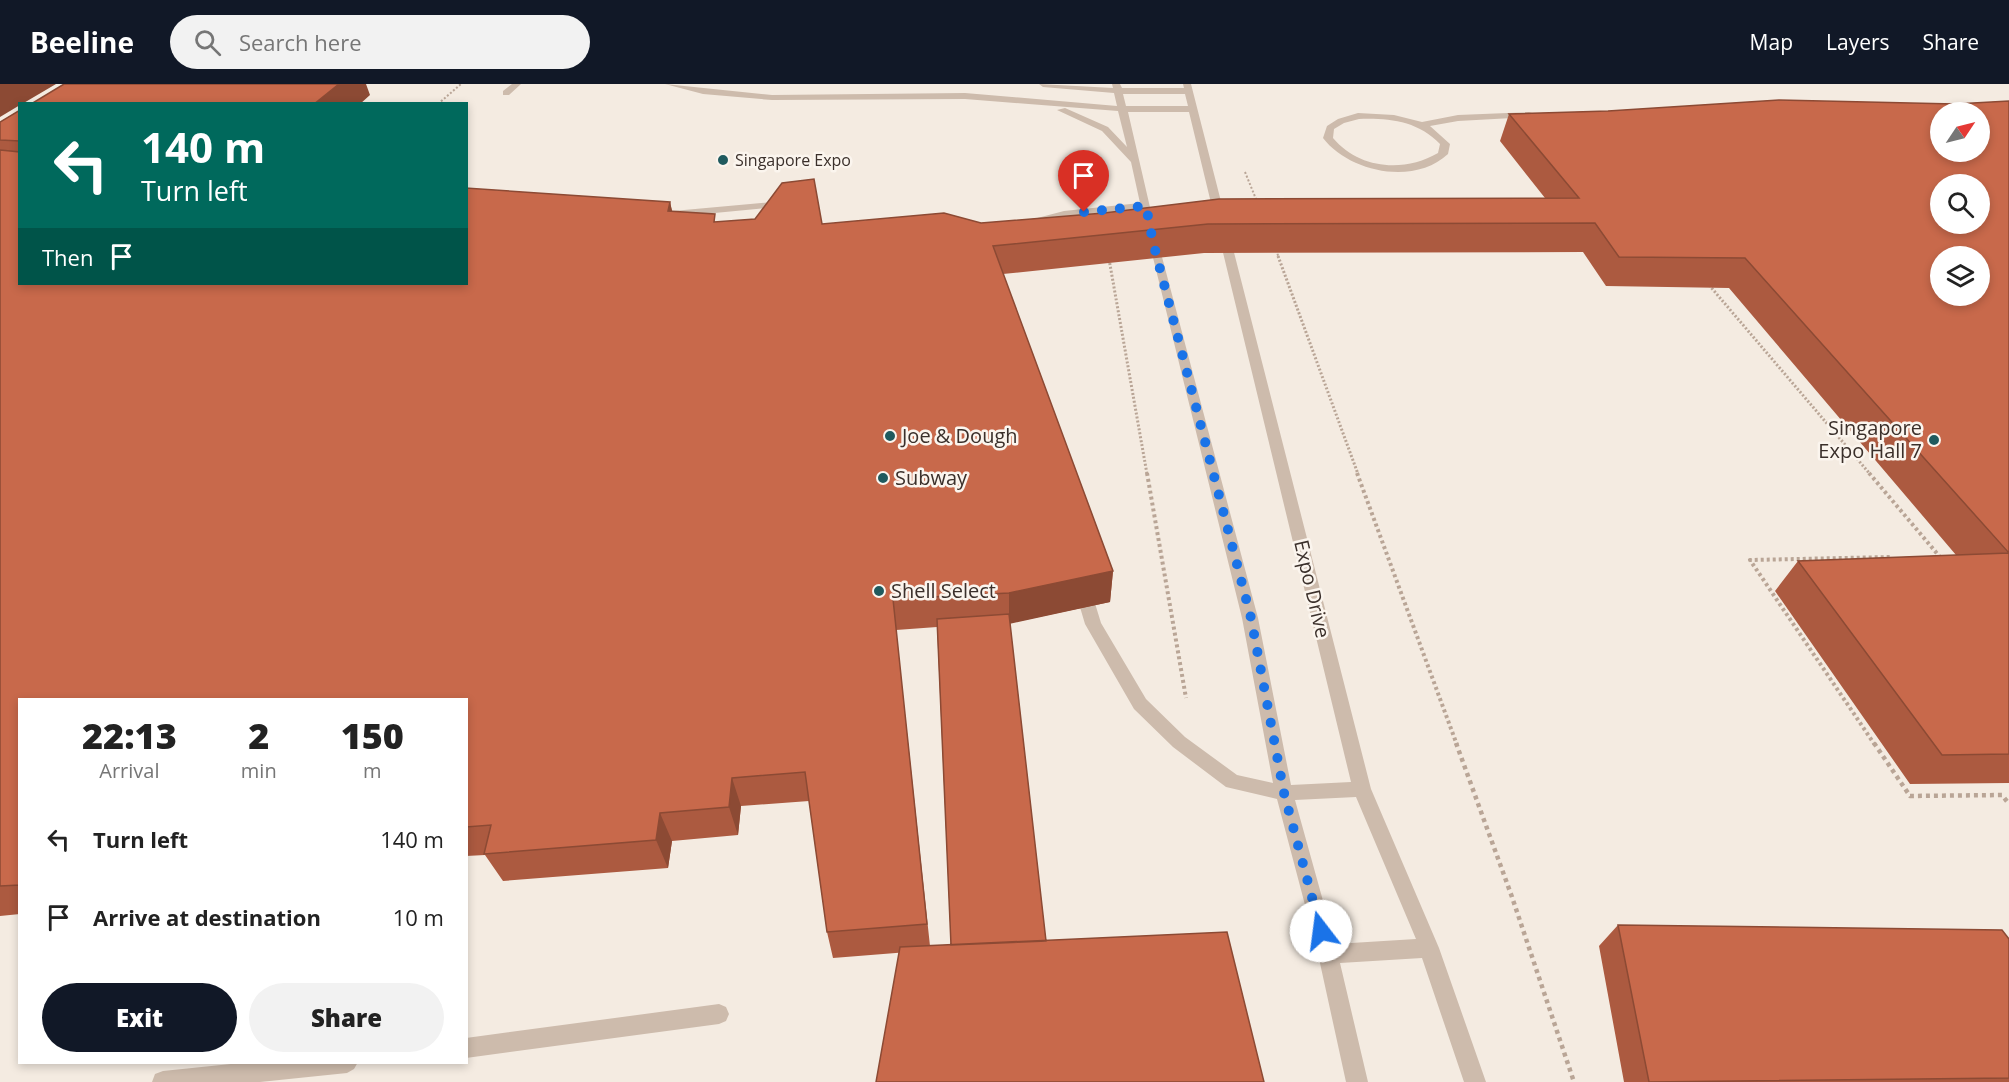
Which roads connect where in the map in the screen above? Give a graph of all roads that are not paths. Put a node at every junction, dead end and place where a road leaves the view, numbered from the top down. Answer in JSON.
{"nodes":[{"id":1,"x":517,"y":84,"type":"edge"},
{"id":2,"x":669,"y":84,"type":"edge"},
{"id":3,"x":1043,"y":84,"type":"edge"},
{"id":4,"x":1117,"y":87,"type":"edge"},
{"id":5,"x":1187,"y":87,"type":"edge"},
{"id":6,"x":506,"y":93,"type":"dead end"},
{"id":7,"x":979,"y":97,"type":"junction"},
{"id":8,"x":1124,"y":109,"type":"junction"},
{"id":9,"x":1193,"y":109,"type":"junction"},
{"id":10,"x":1541,"y":115,"type":"edge"},
{"id":11,"x":1422,"y":125,"type":"junction"},
{"id":12,"x":1137,"y":162,"type":"junction"},
{"id":13,"x":792,"y":203,"type":"edge"},
{"id":14,"x":1146,"y":206,"type":"junction"},
{"id":15,"x":664,"y":214,"type":"edge"},
{"id":16,"x":1012,"y":225,"type":"edge"},
{"id":17,"x":1079,"y":578,"type":"edge"},
{"id":18,"x":1362,"y":789,"type":"junction"},
{"id":19,"x":1284,"y":793,"type":"junction"},
{"id":20,"x":1429,"y":948,"type":"junction"},
{"id":21,"x":1328,"y":954,"type":"junction"},
{"id":22,"x":719,"y":1014,"type":"dead end"},
{"id":23,"x":468,"y":1048,"type":"edge"},
{"id":24,"x":328,"y":1064,"type":"edge"},
{"id":25,"x":163,"y":1082,"type":"edge"},
{"id":26,"x":1357,"y":1082,"type":"edge"},
{"id":27,"x":1475,"y":1082,"type":"edge"}],
"edges":[{"from":1,"to":6,"type":"street"},
{"from":2,"to":7,"type":"street"},
{"from":3,"to":4,"type":"street"},
{"from":4,"to":5,"type":"street"},
{"from":4,"to":8,"type":"street"},
{"from":5,"to":9,"type":"street","name":"Expo Drive"},
{"from":7,"to":8,"type":"street"},
{"from":7,"to":12,"type":"street"},
{"from":8,"to":9,"type":"street"},
{"from":8,"to":12,"type":"street"},
{"from":9,"to":18,"type":"street","name":"Expo Drive"},
{"from":10,"to":11,"type":"street"},
{"from":11,"to":11,"type":"street"},
{"from":12,"to":14,"type":"street"},
{"from":13,"to":15,"type":"street"},
{"from":14,"to":16,"type":"street"},
{"from":14,"to":19,"type":"street"},
{"from":17,"to":19,"type":"street"},
{"from":18,"to":19,"type":"street"},
{"from":18,"to":20,"type":"street","name":"Expo Drive"},
{"from":19,"to":21,"type":"street"},
{"from":20,"to":21,"type":"street"},
{"from":20,"to":27,"type":"street","name":"Expo Drive"},
{"from":21,"to":26,"type":"street"},
{"from":22,"to":23,"type":"street"},
{"from":24,"to":25,"type":"street"}]}
